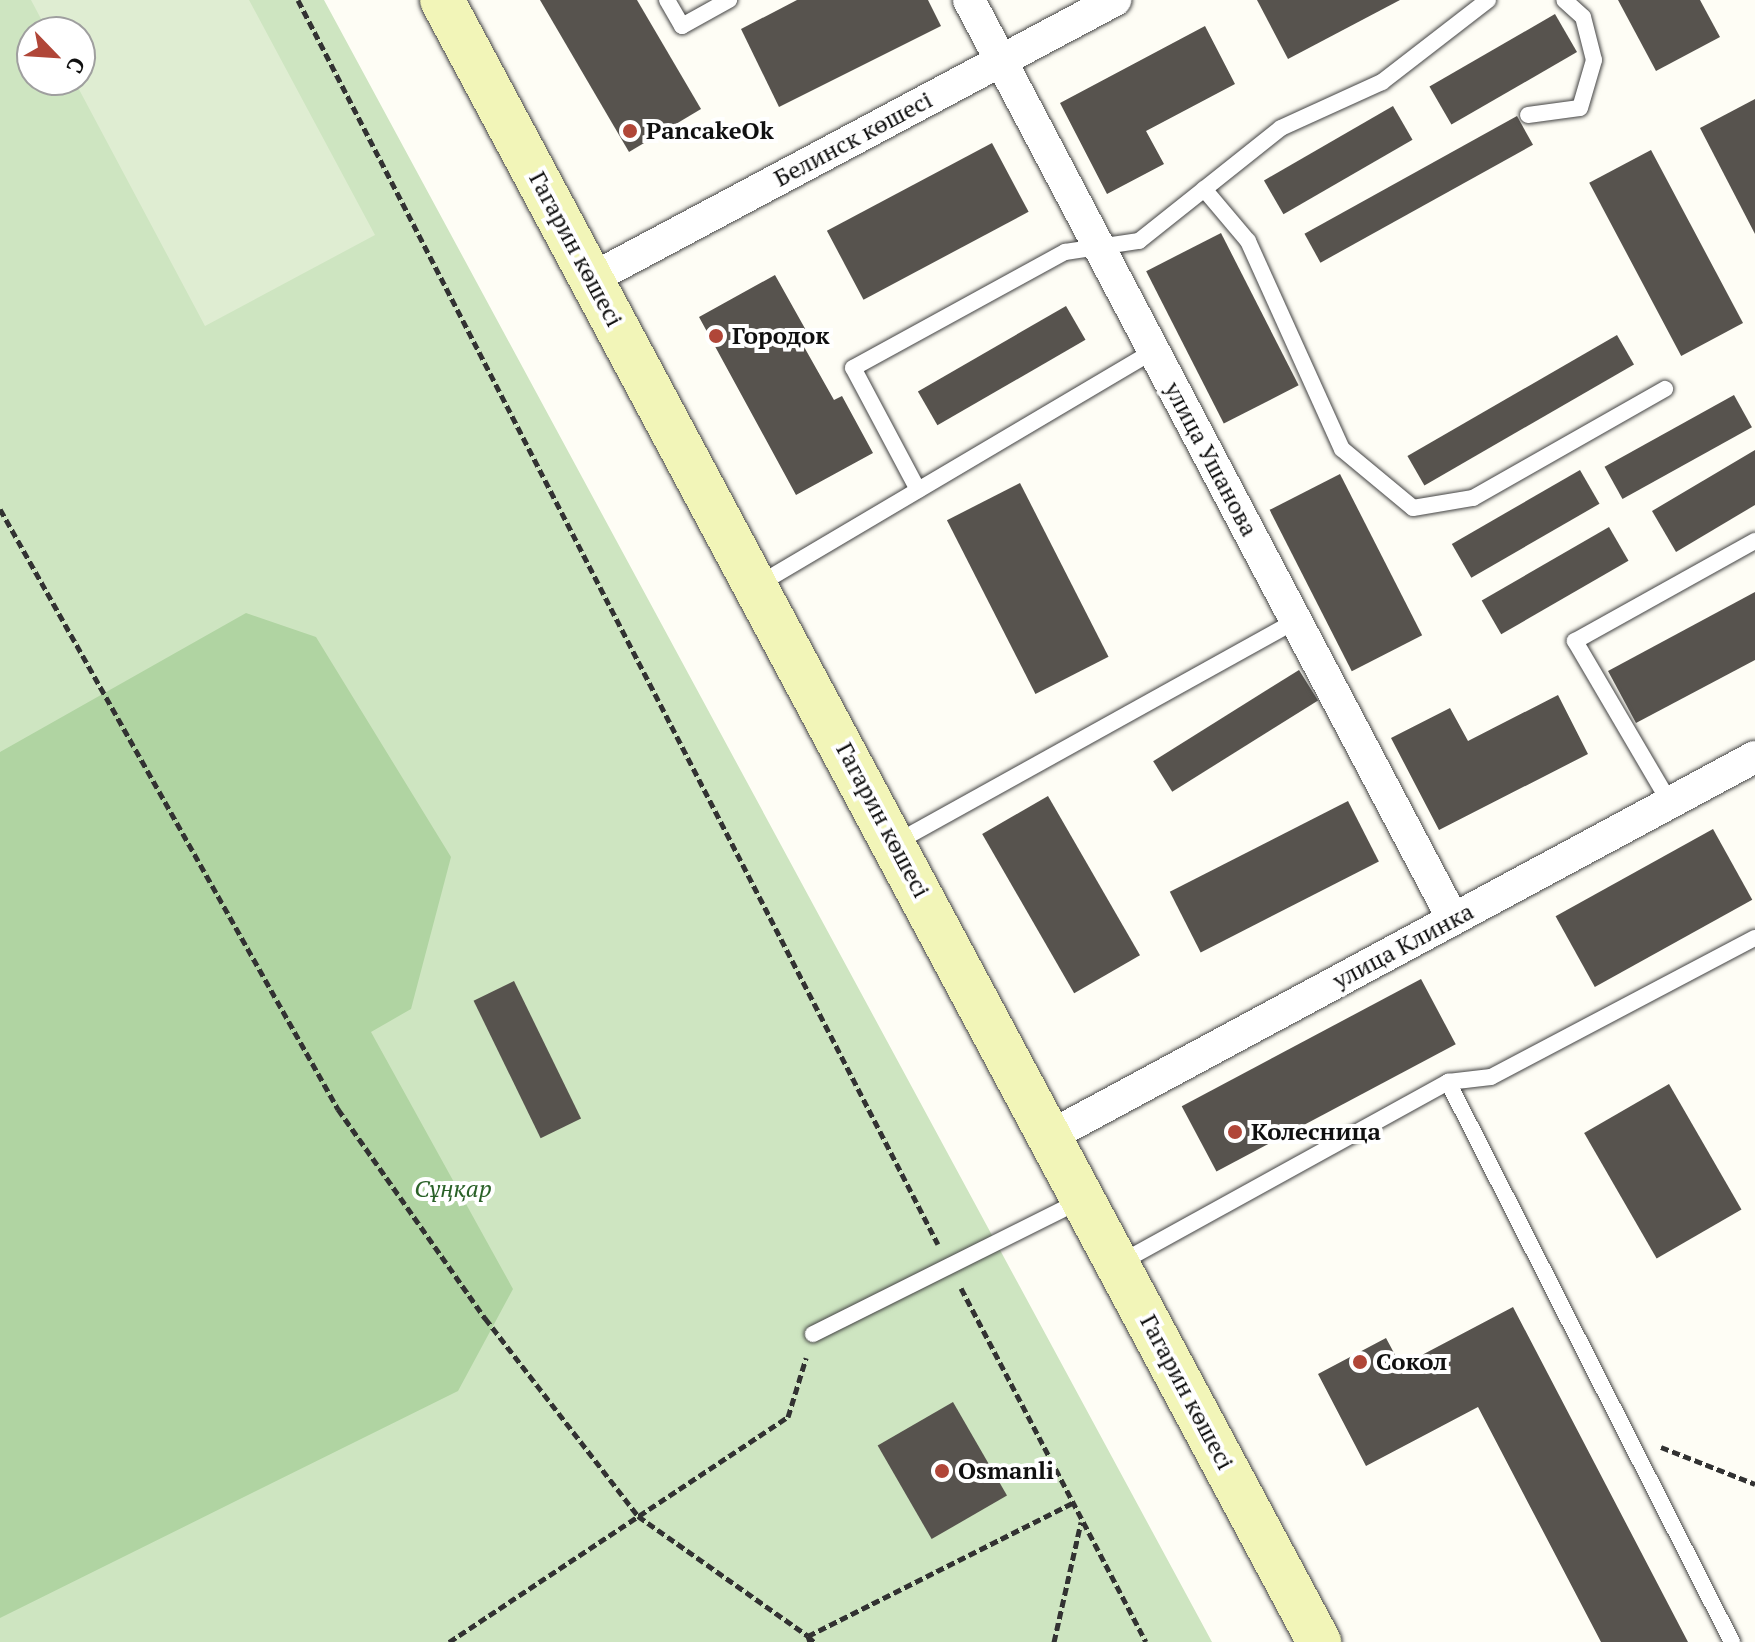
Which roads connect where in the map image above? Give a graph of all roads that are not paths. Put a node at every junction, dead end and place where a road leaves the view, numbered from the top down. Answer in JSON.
{"nodes":[{"id":1,"x":442,"y":0,"type":"edge"},
{"id":2,"x":667,"y":0,"type":"edge"},
{"id":3,"x":729,"y":0,"type":"edge"},
{"id":4,"x":969,"y":0,"type":"edge"},
{"id":5,"x":1115,"y":0,"type":"edge"},
{"id":6,"x":1488,"y":0,"type":"edge"},
{"id":7,"x":1564,"y":0,"type":"edge"},
{"id":8,"x":1001,"y":61,"type":"junction"},
{"id":9,"x":1528,"y":115,"type":"dead end"},
{"id":10,"x":1204,"y":189,"type":"junction"},
{"id":11,"x":1099,"y":247,"type":"junction"},
{"id":12,"x":591,"y":279,"type":"junction"},
{"id":13,"x":1154,"y":351,"type":"junction"},
{"id":14,"x":1665,"y":389,"type":"dead end"},
{"id":15,"x":918,"y":490,"type":"junction"},
{"id":16,"x":1755,"y":541,"type":"edge"},
{"id":17,"x":756,"y":586,"type":"junction"},
{"id":18,"x":1296,"y":621,"type":"junction"},
{"id":19,"x":1755,"y":757,"type":"edge"},
{"id":20,"x":1670,"y":803,"type":"junction"},
{"id":21,"x":895,"y":843,"type":"junction"},
{"id":22,"x":1453,"y":919,"type":"junction"},
{"id":23,"x":1755,"y":938,"type":"edge"},
{"id":24,"x":1448,"y":1082,"type":"junction"},
{"id":25,"x":1052,"y":1135,"type":"junction"},
{"id":26,"x":1085,"y":1198,"type":"junction"},
{"id":27,"x":1119,"y":1263,"type":"junction"},
{"id":28,"x":813,"y":1334,"type":"road end"},
{"id":29,"x":1319,"y":1642,"type":"edge"},
{"id":30,"x":1732,"y":1642,"type":"edge"}],
"edges":[{"from":1,"to":12,"type":"street","name":"Гагарин көшесі"},
{"from":2,"to":3,"type":"lane"},
{"from":4,"to":8,"type":"street","name":"улица Ушанова"},
{"from":5,"to":8,"type":"street","name":"Белинск көшесі"},
{"from":6,"to":10,"type":"lane"},
{"from":7,"to":9,"type":"lane"},
{"from":8,"to":11,"type":"street","name":"улица Ушанова"},
{"from":8,"to":12,"type":"street","name":"Белинск көшесі"},
{"from":10,"to":11,"type":"lane"},
{"from":10,"to":14,"type":"lane"},
{"from":11,"to":13,"type":"street","name":"улица Ушанова"},
{"from":11,"to":15,"type":"lane"},
{"from":12,"to":17,"type":"street","name":"Гагарин көшесі"},
{"from":13,"to":15,"type":"lane"},
{"from":13,"to":18,"type":"street","name":"улица Ушанова"},
{"from":15,"to":17,"type":"lane"},
{"from":16,"to":20,"type":"lane"},
{"from":17,"to":21,"type":"street","name":"Гагарин көшесі"},
{"from":18,"to":21,"type":"lane"},
{"from":18,"to":22,"type":"street","name":"улица Ушанова"},
{"from":19,"to":20,"type":"street","name":"улица Клинка"},
{"from":20,"to":22,"type":"street","name":"улица Клинка"},
{"from":21,"to":25,"type":"street","name":"Гагарин көшесі"},
{"from":22,"to":25,"type":"street","name":"улица Клинка"},
{"from":23,"to":24,"type":"lane"},
{"from":24,"to":27,"type":"lane"},
{"from":24,"to":30,"type":"lane"},
{"from":25,"to":26,"type":"street","name":"Гагарин көшесі"},
{"from":26,"to":27,"type":"street","name":"Гагарин көшесі"},
{"from":26,"to":28,"type":"lane"},
{"from":27,"to":29,"type":"street","name":"Гагарин көшесі"}]}
